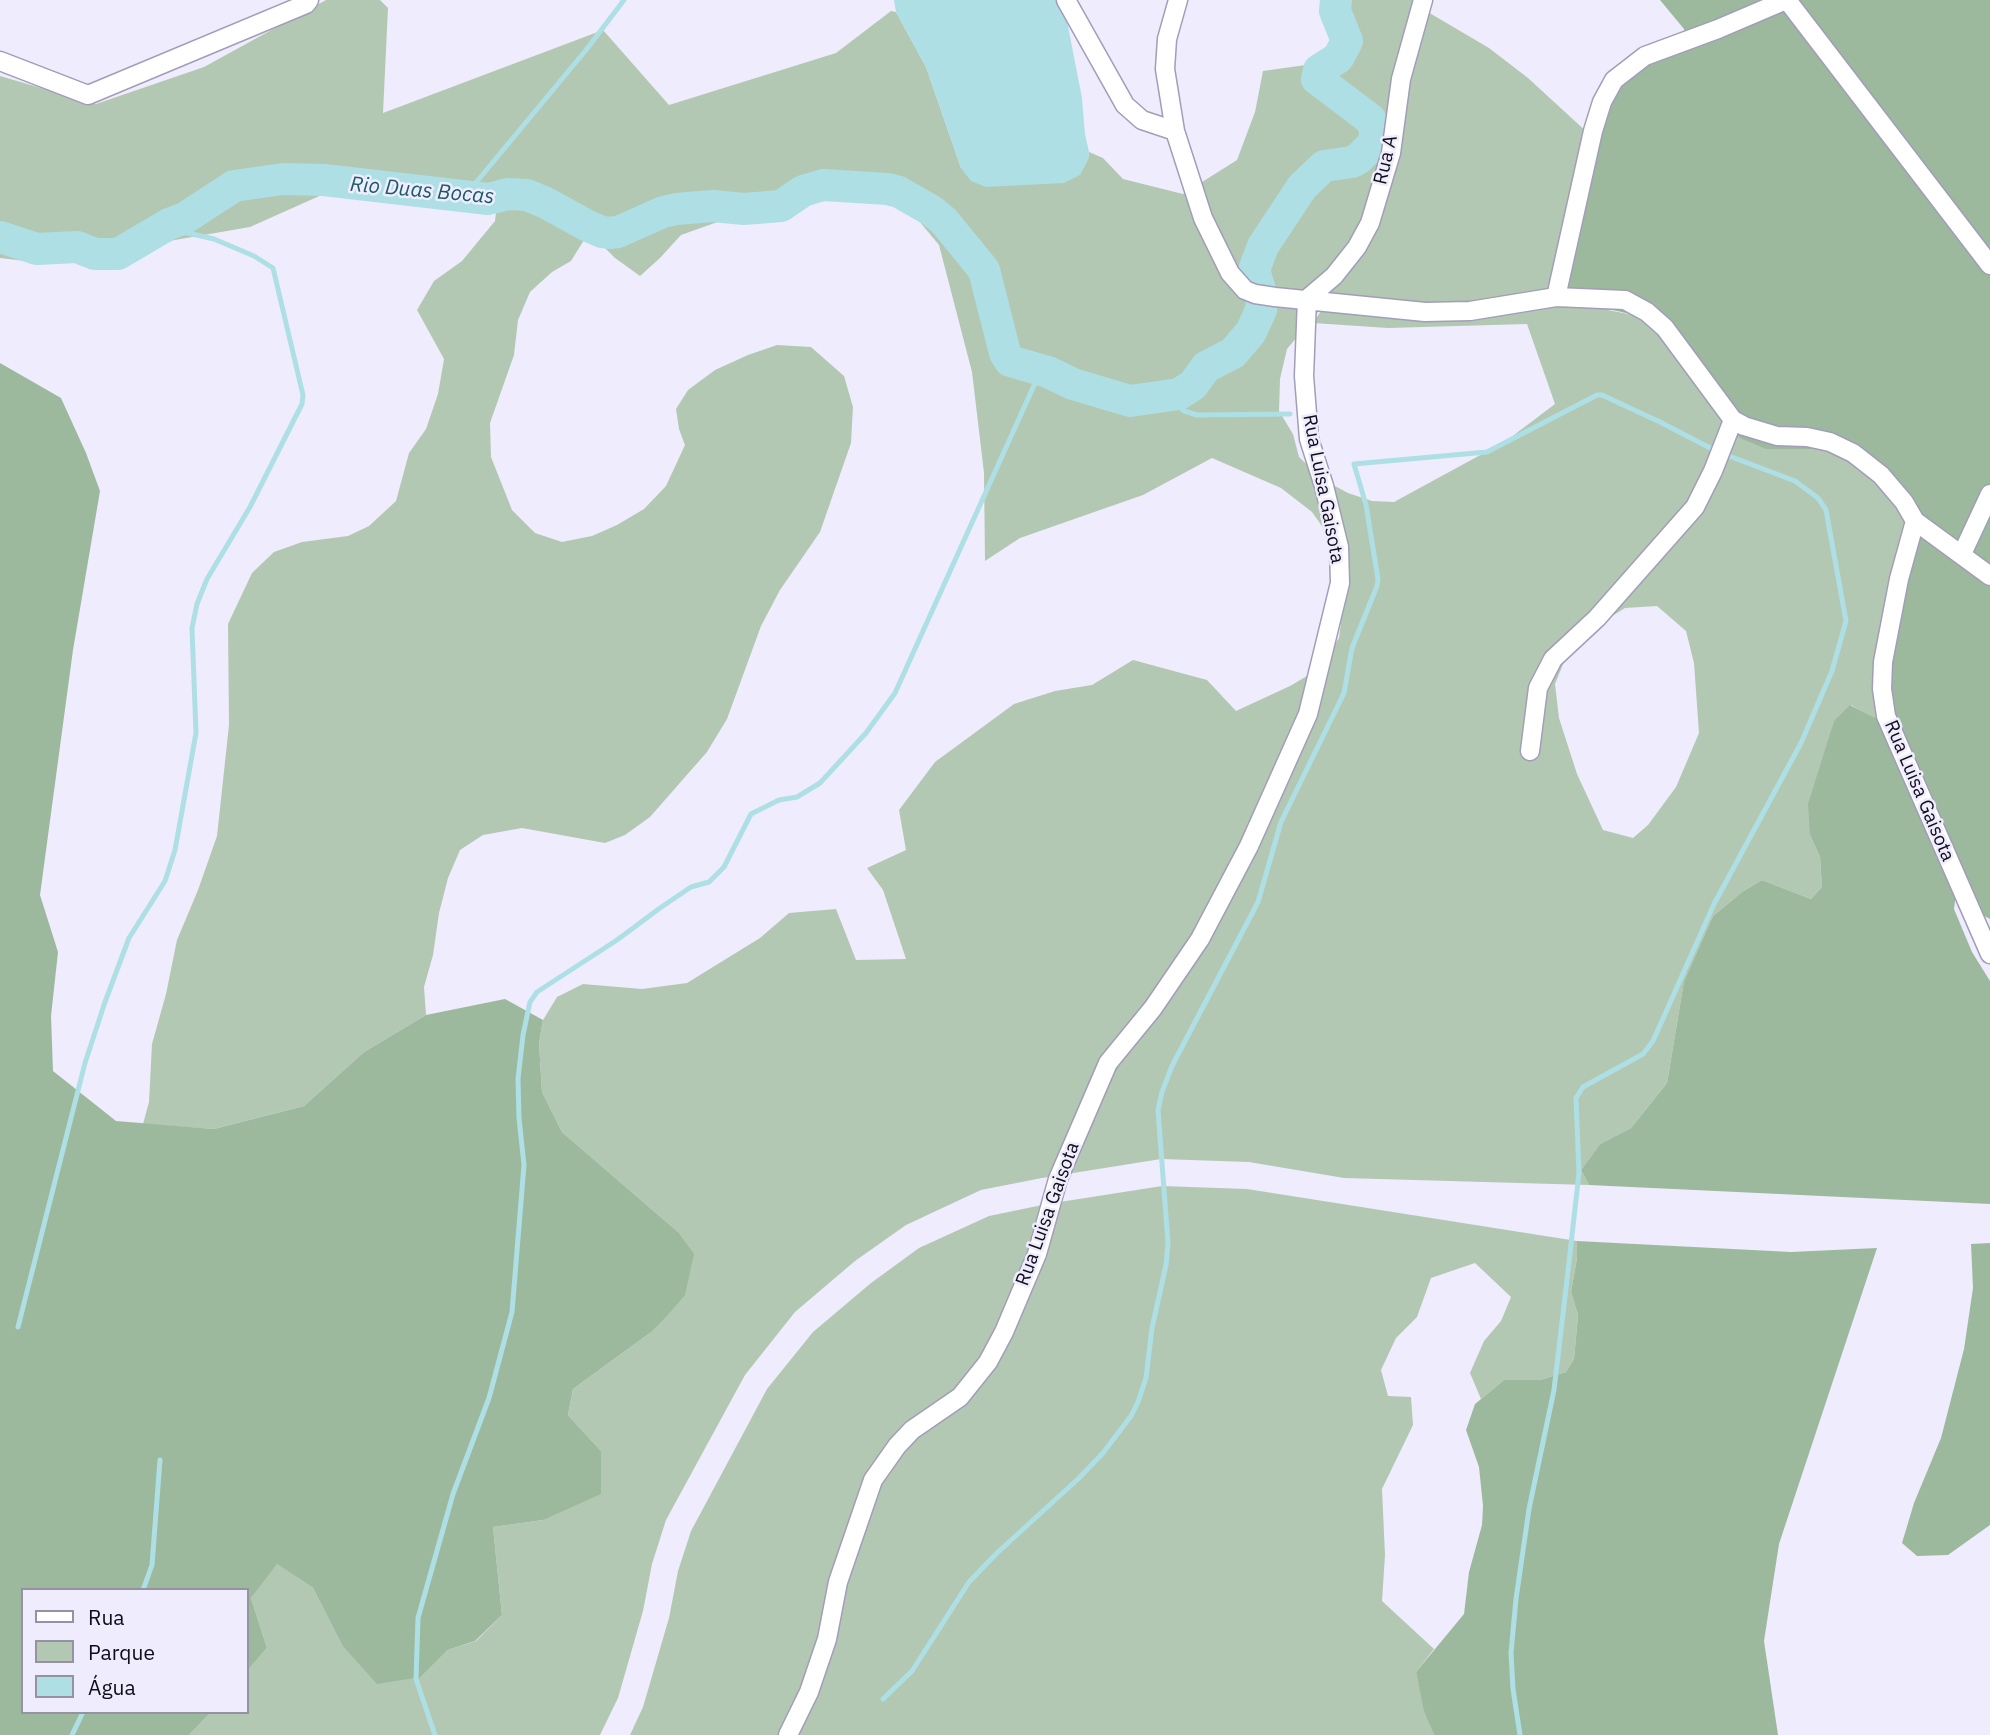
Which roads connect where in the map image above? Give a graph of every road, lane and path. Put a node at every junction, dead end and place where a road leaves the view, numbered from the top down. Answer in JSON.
{"nodes":[{"id":1,"x":309,"y":0,"type":"edge"},
{"id":2,"x":1066,"y":0,"type":"edge"},
{"id":3,"x":1178,"y":0,"type":"edge"},
{"id":4,"x":1423,"y":0,"type":"edge"},
{"id":5,"x":1786,"y":0,"type":"edge"},
{"id":6,"x":0,"y":61,"type":"edge"},
{"id":7,"x":1175,"y":131,"type":"junction"},
{"id":8,"x":1990,"y":265,"type":"edge"},
{"id":9,"x":1556,"y":297,"type":"junction"},
{"id":10,"x":1307,"y":299,"type":"junction"},
{"id":11,"x":1733,"y":420,"type":"junction"},
{"id":12,"x":1990,"y":494,"type":"edge"},
{"id":13,"x":1915,"y":521,"type":"junction"},
{"id":14,"x":1962,"y":554,"type":"junction"},
{"id":15,"x":1990,"y":576,"type":"edge"},
{"id":16,"x":1530,"y":751,"type":"dead end"},
{"id":17,"x":1990,"y":954,"type":"edge"},
{"id":18,"x":788,"y":1735,"type":"edge"}],
"edges":[{"from":1,"to":6,"type":"street"},
{"from":2,"to":7,"type":"street"},
{"from":3,"to":7,"type":"street"},
{"from":4,"to":10,"type":"street","name":"Rua A"},
{"from":5,"to":8,"type":"street"},
{"from":5,"to":9,"type":"street"},
{"from":7,"to":10,"type":"street"},
{"from":9,"to":10,"type":"street"},
{"from":9,"to":11,"type":"street"},
{"from":10,"to":18,"type":"street","name":"Rua Luisa Gaisota"},
{"from":11,"to":13,"type":"street"},
{"from":11,"to":16,"type":"street"},
{"from":12,"to":14,"type":"street"},
{"from":13,"to":14,"type":"street"},
{"from":13,"to":17,"type":"street","name":"Rua Luisa Gaisota"},
{"from":14,"to":15,"type":"street"}]}
